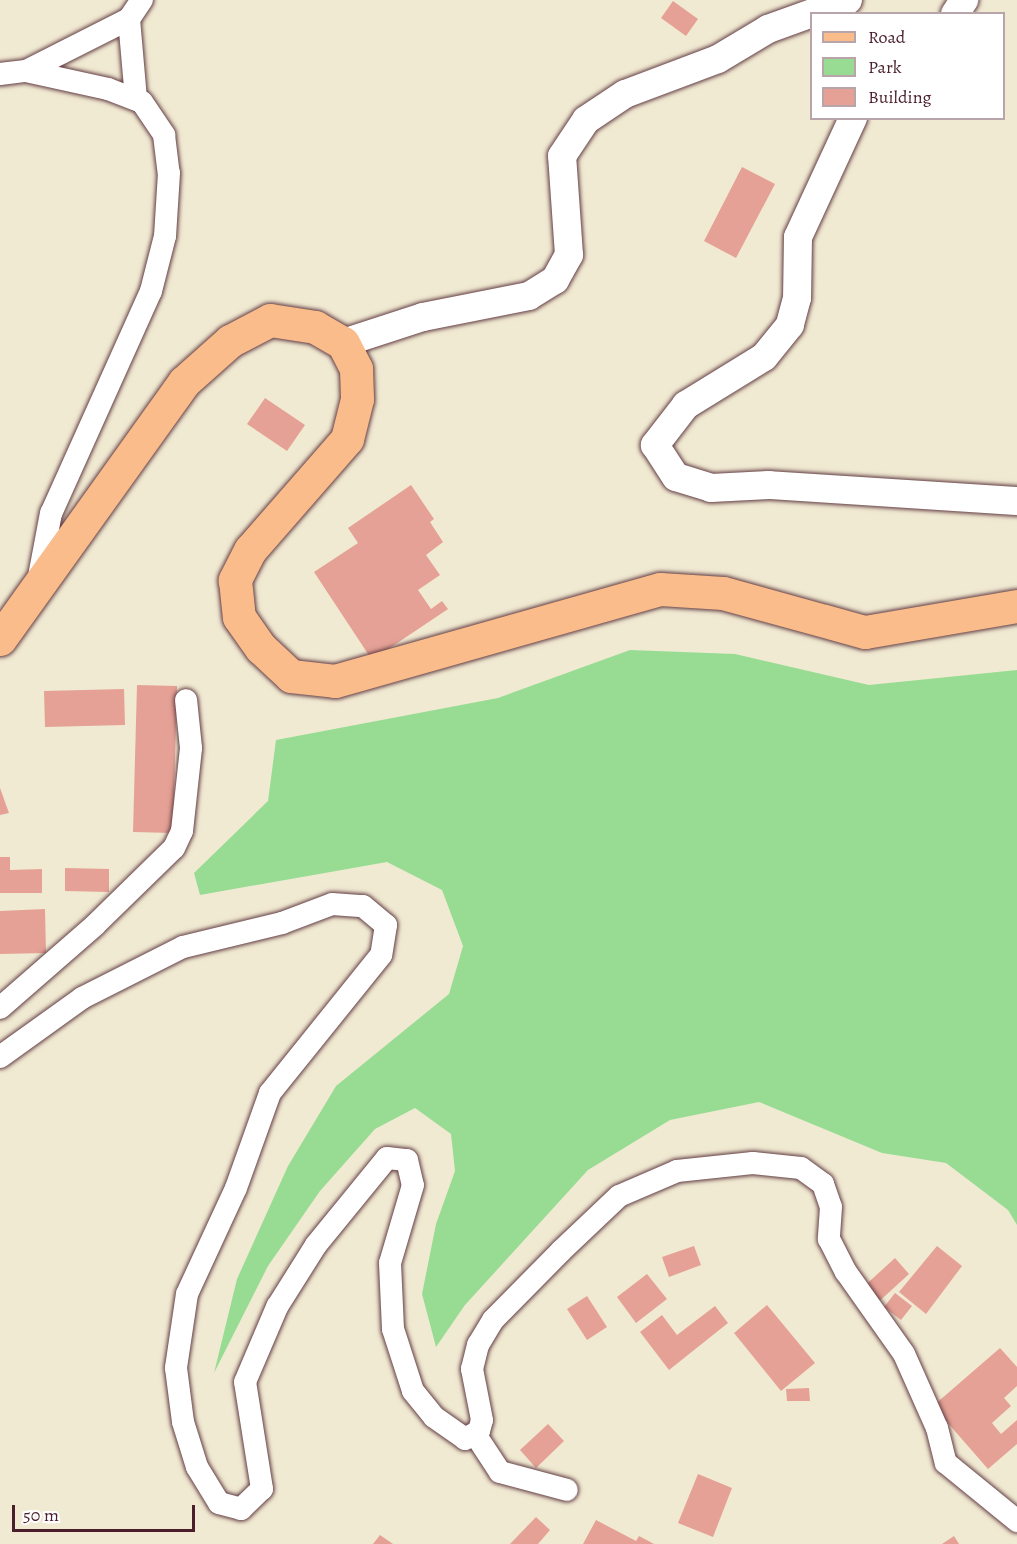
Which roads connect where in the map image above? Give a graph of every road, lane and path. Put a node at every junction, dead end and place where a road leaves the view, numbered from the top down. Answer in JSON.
{"nodes":[{"id":1,"x":142,"y":0,"type":"edge"},
{"id":2,"x":848,"y":0,"type":"edge"},
{"id":3,"x":815,"y":12,"type":"edge"},
{"id":4,"x":810,"y":14,"type":"edge"},
{"id":5,"x":129,"y":19,"type":"junction"},
{"id":6,"x":26,"y":71,"type":"junction"},
{"id":7,"x":0,"y":74,"type":"edge"},
{"id":8,"x":136,"y":99,"type":"junction"},
{"id":9,"x":852,"y":120,"type":"edge"},
{"id":10,"x":343,"y":343,"type":"junction"},
{"id":11,"x":1017,"y":501,"type":"edge"},
{"id":12,"x":37,"y":592,"type":"junction"},
{"id":13,"x":1017,"y":606,"type":"edge"},
{"id":14,"x":0,"y":639,"type":"edge"},
{"id":15,"x":186,"y":700,"type":"dead end"},
{"id":16,"x":0,"y":1008,"type":"edge"},
{"id":17,"x":0,"y":1057,"type":"edge"},
{"id":18,"x":475,"y":1434,"type":"junction"},
{"id":19,"x":567,"y":1490,"type":"dead end"},
{"id":20,"x":1017,"y":1521,"type":"edge"}],
"edges":[{"from":1,"to":5,"type":"street"},
{"from":2,"to":3,"type":"street"},
{"from":4,"to":10,"type":"street"},
{"from":5,"to":6,"type":"street"},
{"from":5,"to":8,"type":"street"},
{"from":6,"to":7,"type":"street"},
{"from":6,"to":8,"type":"street"},
{"from":8,"to":12,"type":"street"},
{"from":9,"to":11,"type":"street"},
{"from":10,"to":12,"type":"main road"},
{"from":10,"to":13,"type":"main road"},
{"from":12,"to":14,"type":"main road"},
{"from":15,"to":16,"type":"street"},
{"from":17,"to":18,"type":"street"},
{"from":18,"to":19,"type":"street"},
{"from":18,"to":20,"type":"street"}]}
